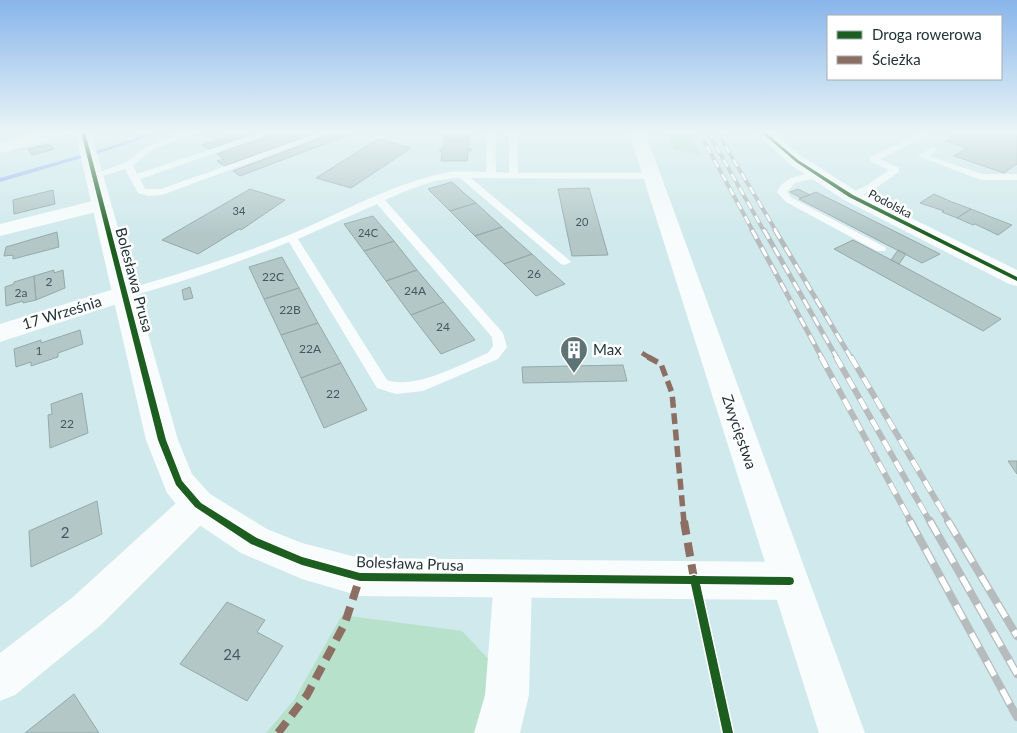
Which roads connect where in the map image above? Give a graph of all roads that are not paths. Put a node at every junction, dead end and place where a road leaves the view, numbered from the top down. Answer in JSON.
{"nodes":[{"id":1,"x":88,"y":166,"type":"edge"},
{"id":2,"x":92,"y":166,"type":"edge"},
{"id":3,"x":129,"y":166,"type":"edge"},
{"id":4,"x":170,"y":166,"type":"edge"},
{"id":5,"x":233,"y":166,"type":"edge"},
{"id":6,"x":491,"y":166,"type":"edge"},
{"id":7,"x":514,"y":166,"type":"edge"},
{"id":8,"x":648,"y":166,"type":"edge"},
{"id":9,"x":806,"y":166,"type":"edge"},
{"id":10,"x":888,"y":166,"type":"edge"},
{"id":11,"x":949,"y":166,"type":"edge"},
{"id":12,"x":462,"y":174,"type":"junction"},
{"id":13,"x":491,"y":175,"type":"junction"},
{"id":14,"x":514,"y":175,"type":"junction"},
{"id":15,"x":817,"y":175,"type":"junction"},
{"id":16,"x":651,"y":176,"type":"junction"},
{"id":17,"x":1017,"y":177,"type":"edge"},
{"id":18,"x":135,"y":178,"type":"junction"},
{"id":19,"x":851,"y":196,"type":"junction"},
{"id":20,"x":379,"y":200,"type":"junction"},
{"id":21,"x":0,"y":230,"type":"edge"},
{"id":22,"x":292,"y":238,"type":"junction"},
{"id":23,"x":881,"y":249,"type":"dead end"},
{"id":24,"x":565,"y":262,"type":"dead end"},
{"id":25,"x":1017,"y":279,"type":"edge"},
{"id":26,"x":124,"y":294,"type":"junction"},
{"id":27,"x":0,"y":333,"type":"edge"},
{"id":28,"x":198,"y":505,"type":"junction"},
{"id":29,"x":513,"y":580,"type":"junction"},
{"id":30,"x":790,"y":581,"type":"junction"},
{"id":31,"x":0,"y":680,"type":"edge"},
{"id":32,"x":497,"y":733,"type":"edge"},
{"id":33,"x":842,"y":733,"type":"edge"}],
"edges":[{"from":1,"to":21,"type":"street"},
{"from":2,"to":26,"type":"street","name":"Bolesława Prusa"},
{"from":3,"to":18,"type":"lane"},
{"from":4,"to":18,"type":"lane"},
{"from":5,"to":18,"type":"lane"},
{"from":6,"to":13,"type":"lane"},
{"from":7,"to":14,"type":"lane"},
{"from":8,"to":16,"type":"street","name":"Zwycięstwa"},
{"from":9,"to":15,"type":"street","name":"Podolska"},
{"from":10,"to":19,"type":"lane"},
{"from":11,"to":17,"type":"lane"},
{"from":12,"to":13,"type":"lane"},
{"from":12,"to":20,"type":"lane"},
{"from":12,"to":24,"type":"lane"},
{"from":13,"to":14,"type":"lane"},
{"from":14,"to":16,"type":"lane"},
{"from":15,"to":19,"type":"street","name":"Podolska"},
{"from":15,"to":23,"type":"lane"},
{"from":16,"to":30,"type":"street","name":"Zwycięstwa"},
{"from":19,"to":25,"type":"street","name":"Podolska"},
{"from":20,"to":22,"type":"lane"},
{"from":20,"to":22,"type":"lane"},
{"from":22,"to":26,"type":"lane"},
{"from":26,"to":27,"type":"street","name":"17 Września"},
{"from":26,"to":28,"type":"street","name":"Bolesława Prusa"},
{"from":28,"to":29,"type":"street","name":"Bolesława Prusa"},
{"from":28,"to":31,"type":"street"},
{"from":29,"to":30,"type":"street","name":"Bolesława Prusa"},
{"from":29,"to":32,"type":"street"},
{"from":30,"to":33,"type":"street","name":"Zwycięstwa"}]}
